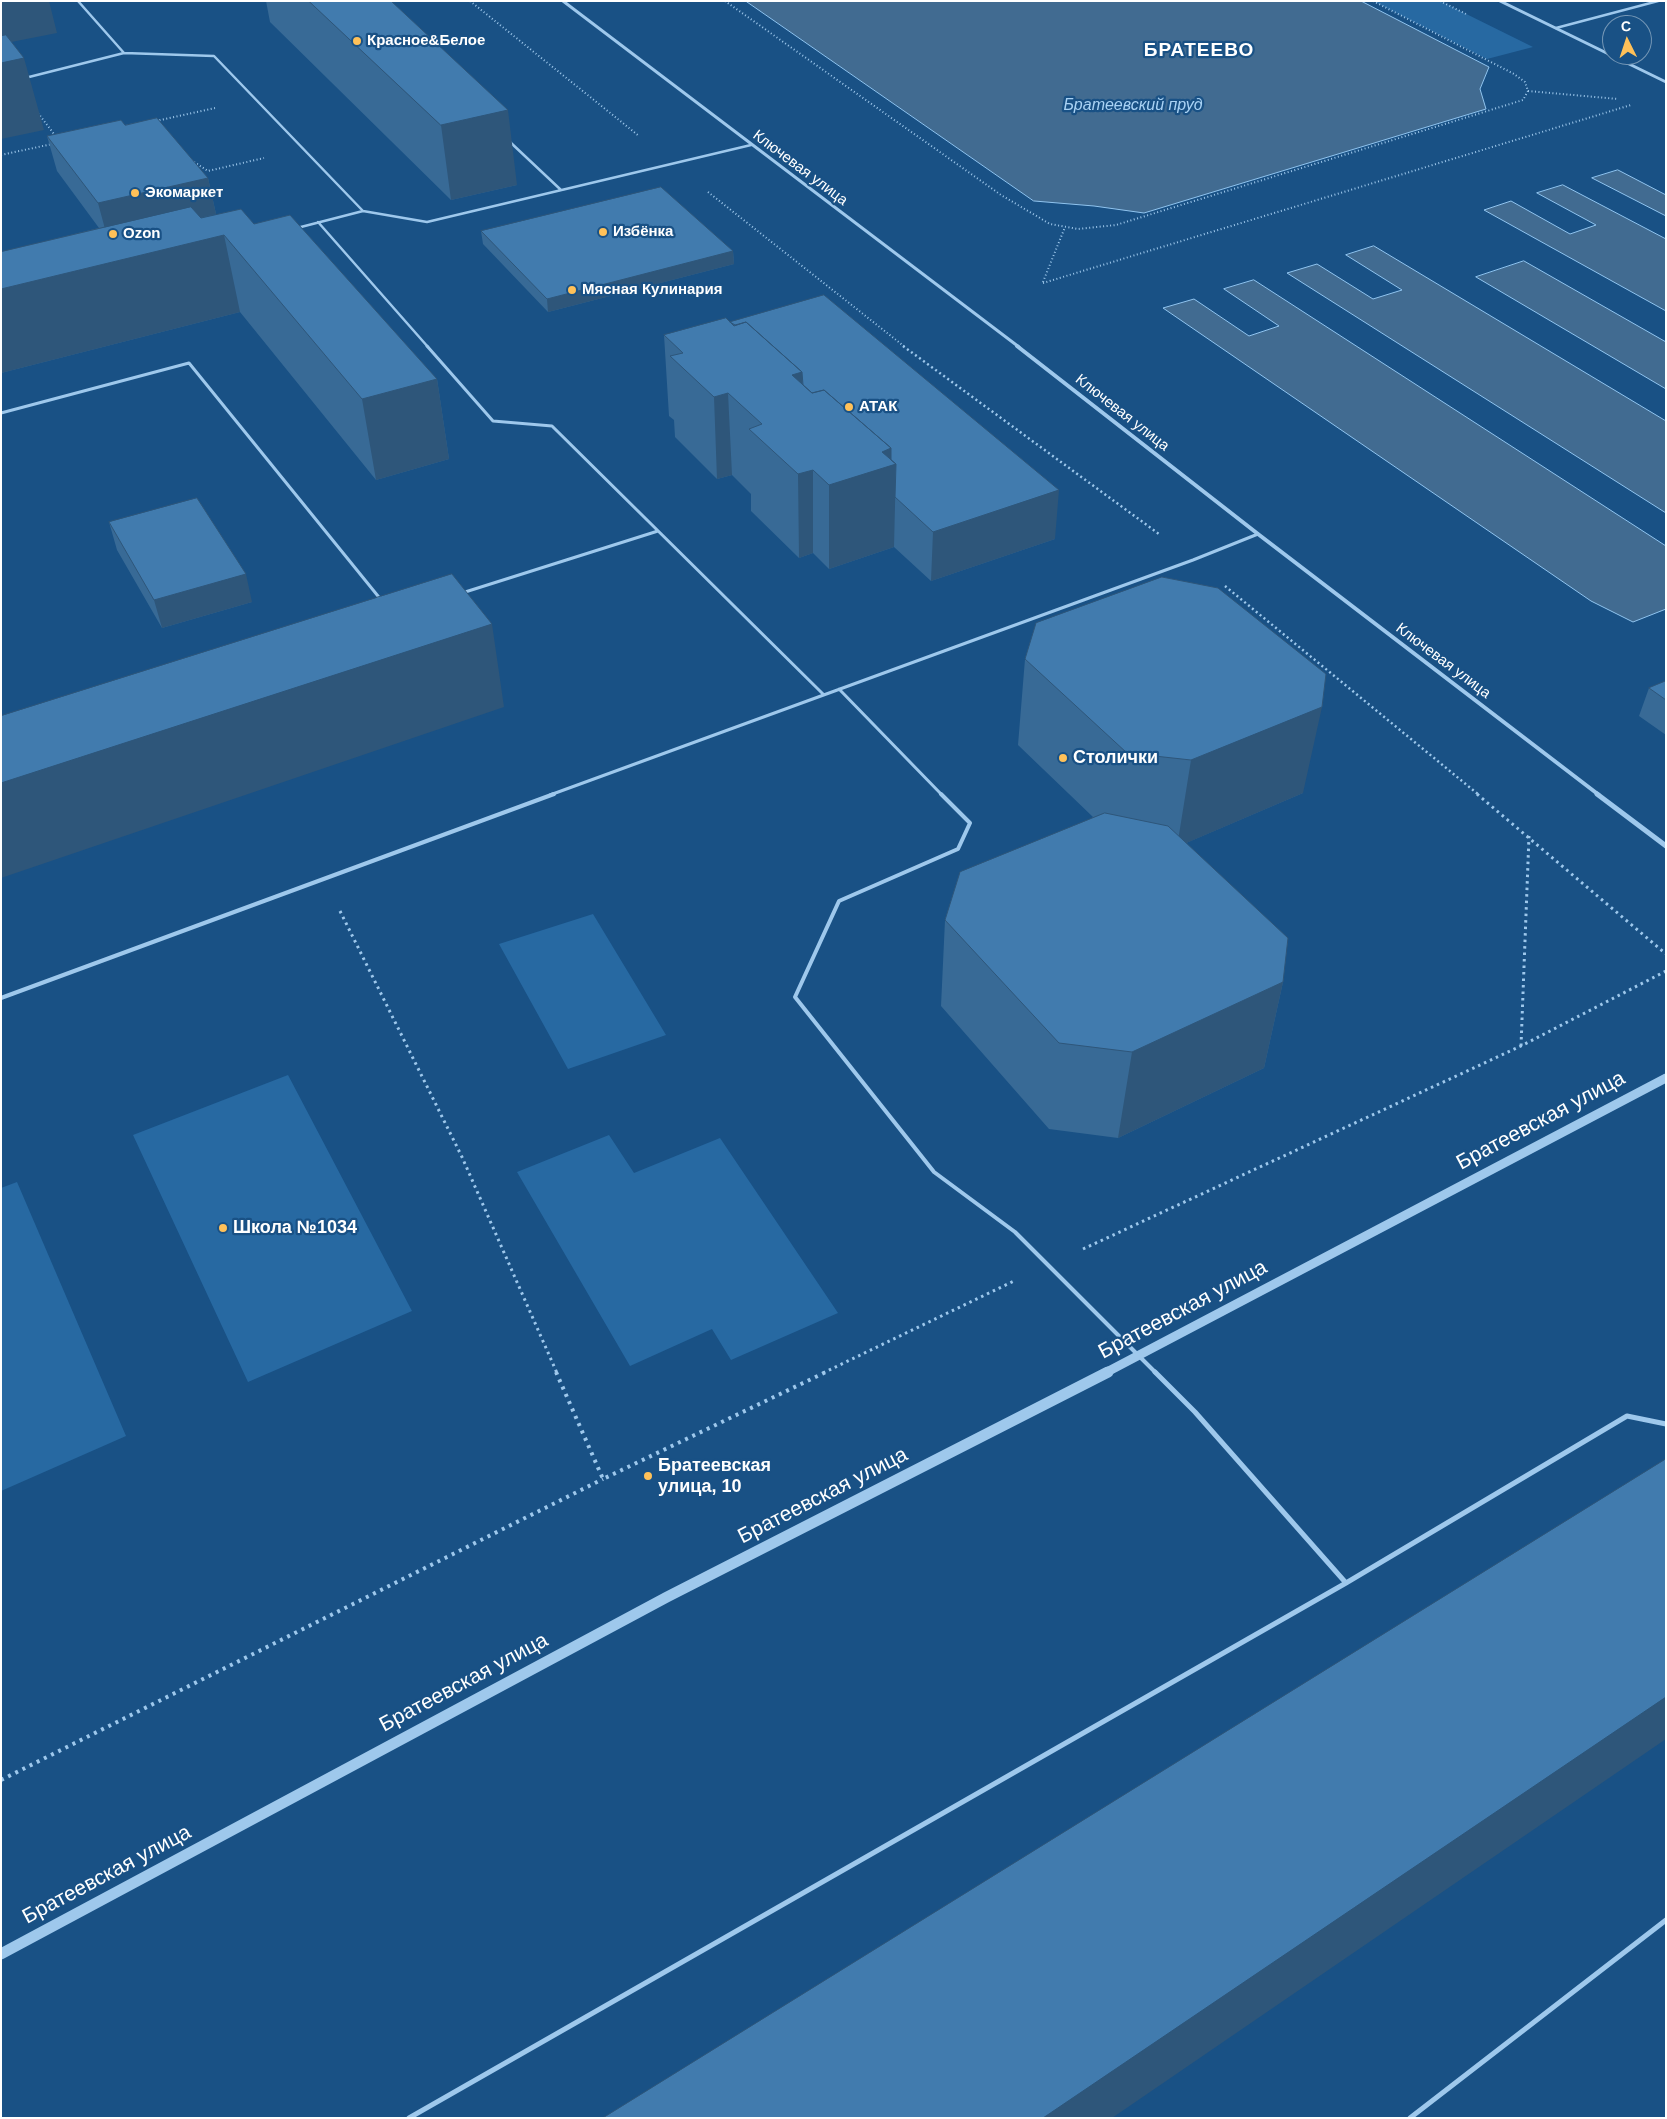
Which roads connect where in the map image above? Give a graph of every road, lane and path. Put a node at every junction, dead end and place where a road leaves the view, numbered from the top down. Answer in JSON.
{"nodes":[{"id":1,"x":78,"y":1,"type":"edge"},
{"id":2,"x":470,"y":1,"type":"edge"},
{"id":3,"x":563,"y":1,"type":"edge"},
{"id":4,"x":725,"y":1,"type":"edge"},
{"id":5,"x":1373,"y":1,"type":"edge"},
{"id":6,"x":1500,"y":1,"type":"edge"},
{"id":7,"x":1658,"y":1,"type":"edge"},
{"id":8,"x":1556,"y":28,"type":"junction"},
{"id":9,"x":124,"y":53,"type":"junction"},
{"id":10,"x":22,"y":79,"type":"dead end"},
{"id":11,"x":1666,"y":82,"type":"edge"},
{"id":12,"x":1528,"y":90,"type":"junction"},
{"id":13,"x":255,"y":99,"type":"junction"},
{"id":14,"x":1624,"y":100,"type":"dead end"},
{"id":15,"x":1634,"y":104,"type":"dead end"},
{"id":16,"x":154,"y":122,"type":"edge"},
{"id":17,"x":504,"y":137,"type":"dead end"},
{"id":18,"x":60,"y":142,"type":"edge"},
{"id":19,"x":751,"y":145,"type":"junction"},
{"id":20,"x":304,"y":149,"type":"junction"},
{"id":21,"x":1,"y":156,"type":"edge"},
{"id":22,"x":191,"y":161,"type":"edge"},
{"id":23,"x":673,"y":164,"type":"junction"},
{"id":24,"x":561,"y":190,"type":"junction"},
{"id":25,"x":363,"y":211,"type":"junction"},
{"id":26,"x":318,"y":222,"type":"junction"},
{"id":27,"x":1065,"y":227,"type":"junction"},
{"id":28,"x":290,"y":229,"type":"edge"},
{"id":29,"x":1,"y":413,"type":"edge"},
{"id":30,"x":658,"y":531,"type":"junction"},
{"id":31,"x":1258,"y":534,"type":"junction"},
{"id":32,"x":1193,"y":560,"type":"junction"},
{"id":33,"x":460,"y":594,"type":"edge"},
{"id":34,"x":388,"y":607,"type":"edge"},
{"id":35,"x":839,"y":689,"type":"junction"},
{"id":36,"x":823,"y":694,"type":"junction"},
{"id":37,"x":1529,"y":836,"type":"junction"},
{"id":38,"x":1666,"y":846,"type":"edge"},
{"id":39,"x":324,"y":880,"type":"junction"},
{"id":40,"x":1666,"y":954,"type":"edge"},
{"id":41,"x":1666,"y":971,"type":"edge"},
{"id":42,"x":1,"y":998,"type":"edge"},
{"id":43,"x":1521,"y":1046,"type":"junction"},
{"id":44,"x":1666,"y":1078,"type":"edge"},
{"id":45,"x":1049,"y":1264,"type":"junction"},
{"id":46,"x":1138,"y":1356,"type":"junction"},
{"id":47,"x":1666,"y":1424,"type":"edge"},
{"id":48,"x":603,"y":1479,"type":"junction"},
{"id":49,"x":1346,"y":1583,"type":"junction"},
{"id":50,"x":1,"y":1780,"type":"edge"},
{"id":51,"x":1666,"y":1920,"type":"edge"},
{"id":52,"x":1,"y":1954,"type":"edge"},
{"id":53,"x":409,"y":2118,"type":"edge"},
{"id":54,"x":1410,"y":2118,"type":"edge"}],
"edges":[{"from":1,"to":9,"type":"lane"},
{"from":2,"to":23,"type":"path"},
{"from":3,"to":19,"type":"street","name":"Ключевая улица"},
{"from":4,"to":27,"type":"path"},
{"from":5,"to":12,"type":"path"},
{"from":6,"to":8,"type":"street"},
{"from":7,"to":8,"type":"lane"},
{"from":8,"to":11,"type":"street"},
{"from":9,"to":10,"type":"lane"},
{"from":9,"to":13,"type":"lane"},
{"from":12,"to":14,"type":"path"},
{"from":12,"to":27,"type":"path"},
{"from":13,"to":16,"type":"path"},
{"from":13,"to":20,"type":"lane"},
{"from":15,"to":27,"type":"path"},
{"from":17,"to":24,"type":"lane"},
{"from":18,"to":21,"type":"path"},
{"from":19,"to":23,"type":"lane"},
{"from":19,"to":31,"type":"street","name":"Ключевая улица"},
{"from":20,"to":22,"type":"path"},
{"from":20,"to":25,"type":"lane"},
{"from":23,"to":24,"type":"lane"},
{"from":23,"to":32,"type":"path"},
{"from":24,"to":25,"type":"lane"},
{"from":25,"to":26,"type":"lane"},
{"from":26,"to":28,"type":"lane"},
{"from":26,"to":30,"type":"lane"},
{"from":29,"to":34,"type":"lane"},
{"from":30,"to":33,"type":"lane"},
{"from":30,"to":36,"type":"lane"},
{"from":31,"to":32,"type":"lane"},
{"from":31,"to":38,"type":"street","name":"Ключевая улица"},
{"from":32,"to":35,"type":"lane"},
{"from":32,"to":37,"type":"path"},
{"from":35,"to":36,"type":"lane"},
{"from":35,"to":45,"type":"lane"},
{"from":36,"to":39,"type":"lane"},
{"from":37,"to":40,"type":"path"},
{"from":37,"to":43,"type":"path"},
{"from":39,"to":42,"type":"lane"},
{"from":39,"to":48,"type":"path"},
{"from":41,"to":43,"type":"path"},
{"from":43,"to":45,"type":"path"},
{"from":44,"to":46,"type":"street","name":"Братеевская улица"},
{"from":45,"to":46,"type":"lane"},
{"from":45,"to":48,"type":"path"},
{"from":46,"to":49,"type":"lane"},
{"from":46,"to":52,"type":"street","name":"Братеевская улица"},
{"from":47,"to":49,"type":"lane"},
{"from":48,"to":50,"type":"path"},
{"from":49,"to":53,"type":"lane"},
{"from":51,"to":54,"type":"lane"}]}
